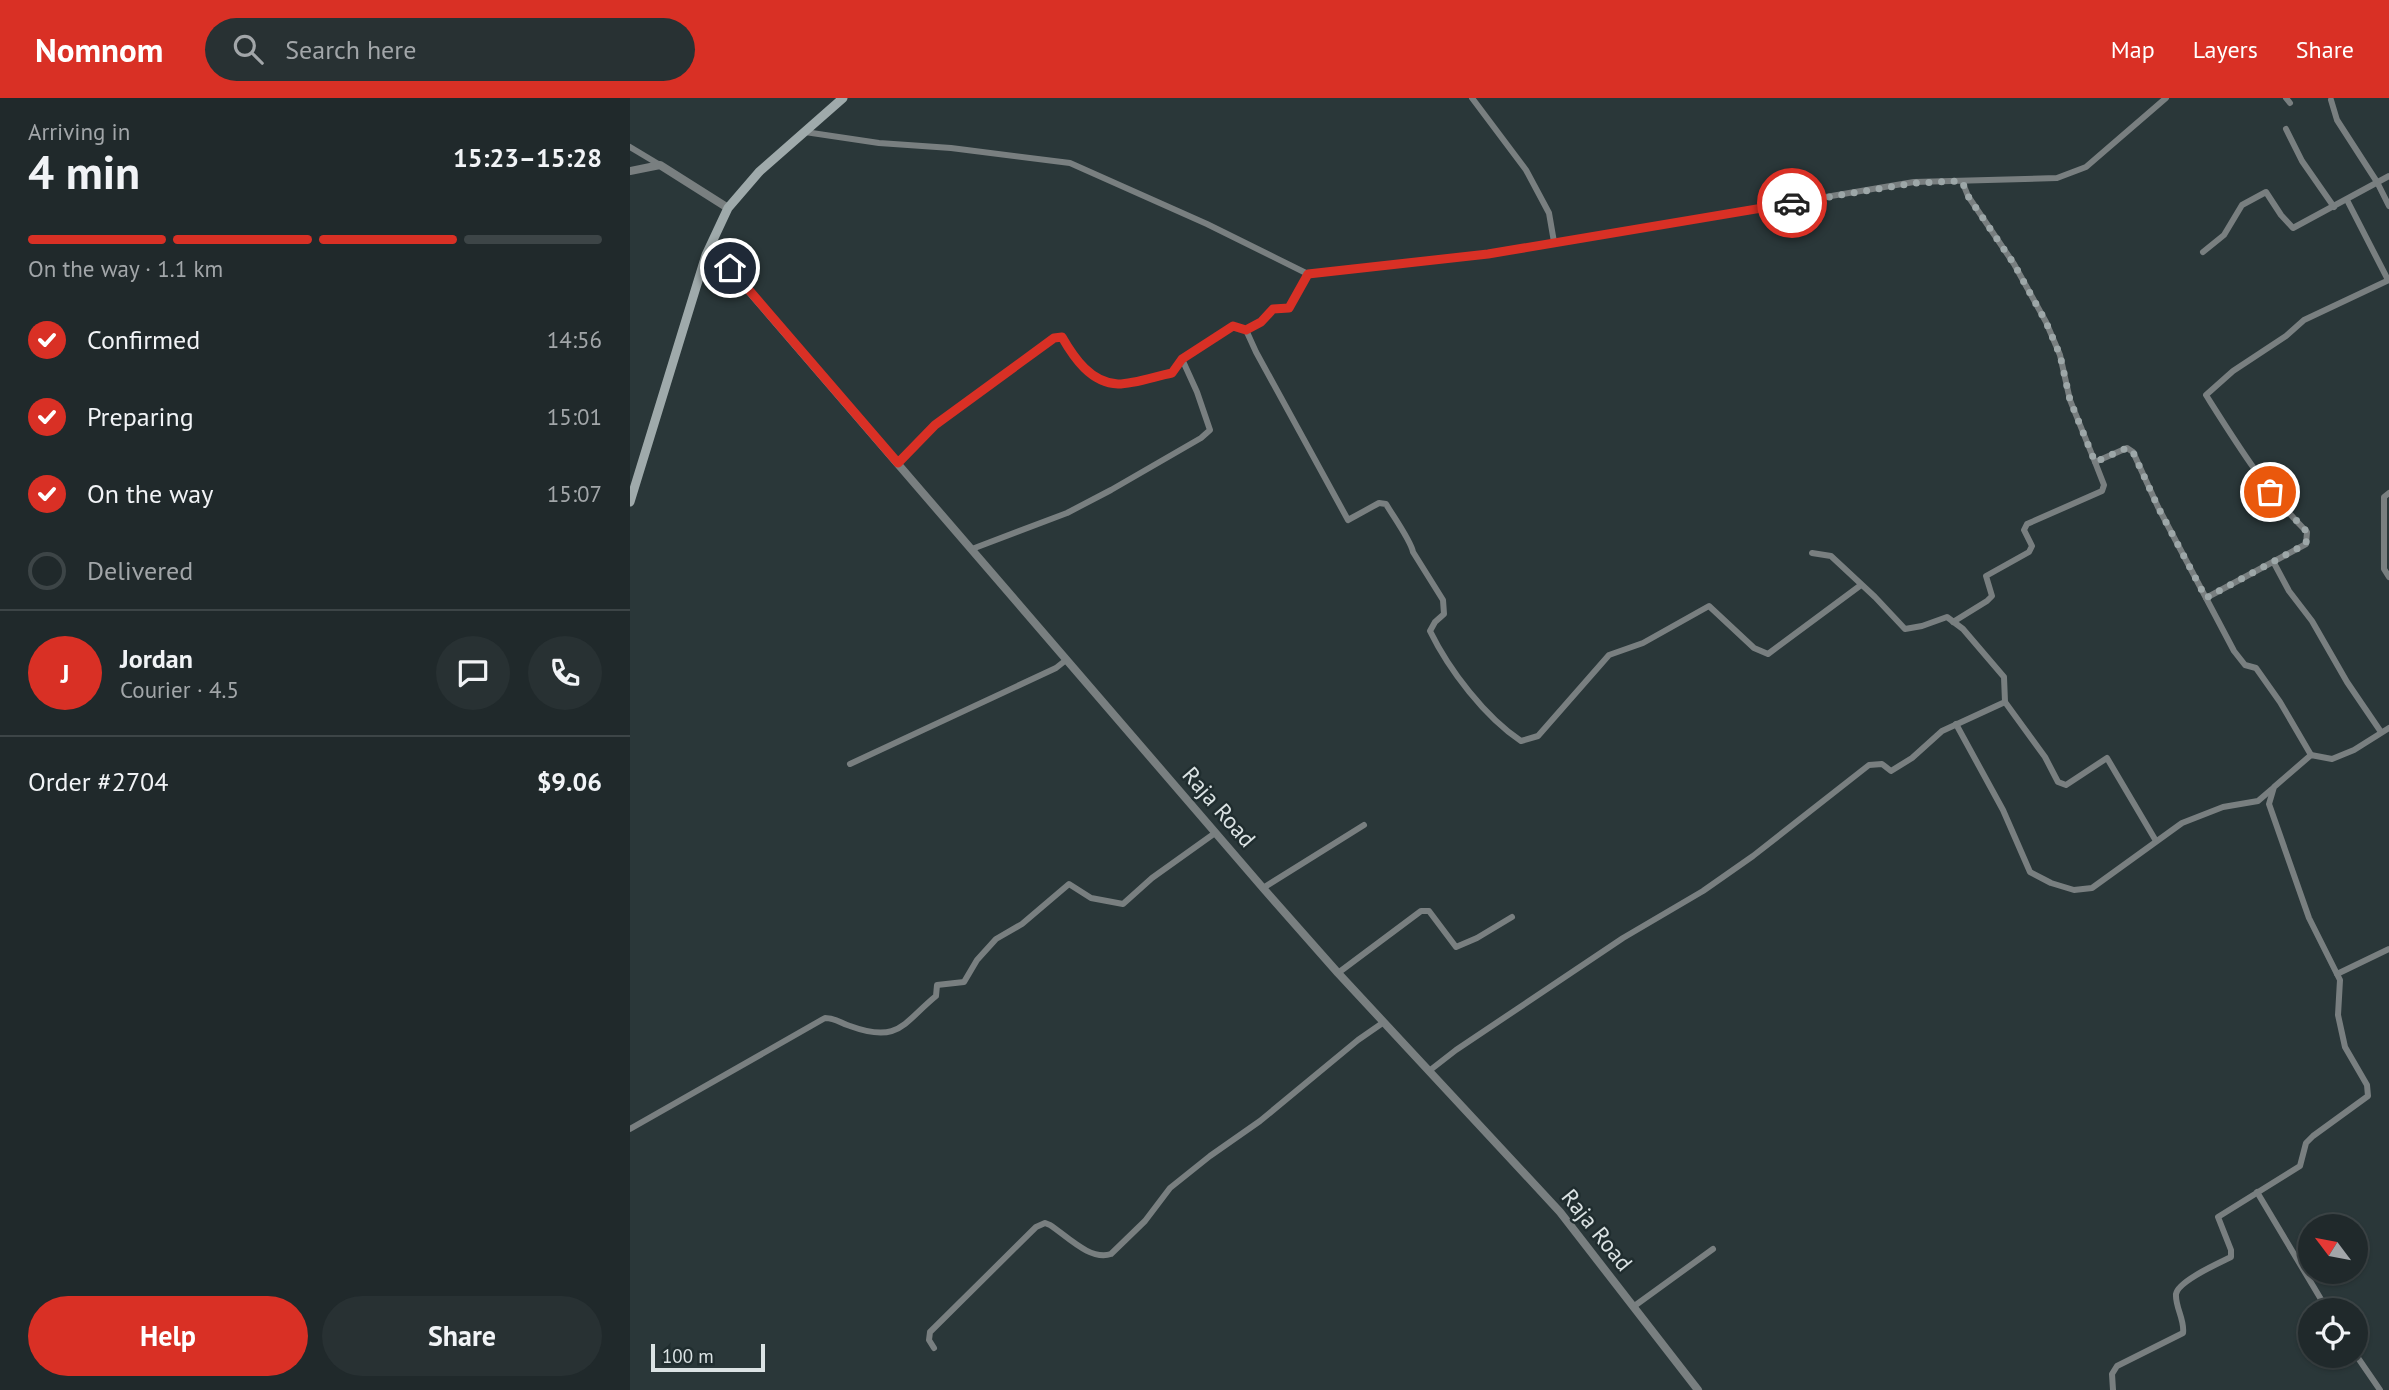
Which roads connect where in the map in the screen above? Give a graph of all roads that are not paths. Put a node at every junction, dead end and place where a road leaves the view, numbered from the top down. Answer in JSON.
{"nodes":[{"id":1,"x":843,"y":98,"type":"edge"},
{"id":2,"x":1472,"y":98,"type":"edge"},
{"id":3,"x":2166,"y":98,"type":"edge"},
{"id":4,"x":2331,"y":100,"type":"dead end"},
{"id":5,"x":2287,"y":129,"type":"dead end"},
{"id":6,"x":803,"y":132,"type":"junction"},
{"id":7,"x":630,"y":147,"type":"edge"},
{"id":8,"x":660,"y":165,"type":"junction"},
{"id":9,"x":630,"y":171,"type":"edge"},
{"id":10,"x":2389,"y":176,"type":"edge"},
{"id":11,"x":1962,"y":181,"type":"junction"},
{"id":12,"x":2377,"y":182,"type":"junction"},
{"id":13,"x":2347,"y":200,"type":"junction"},
{"id":14,"x":2389,"y":206,"type":"edge"},
{"id":15,"x":2334,"y":207,"type":"junction"},
{"id":16,"x":728,"y":208,"type":"junction"},
{"id":17,"x":1554,"y":242,"type":"junction"},
{"id":18,"x":2203,"y":252,"type":"dead end"},
{"id":19,"x":706,"y":255,"type":"junction"},
{"id":20,"x":1308,"y":274,"type":"junction"},
{"id":21,"x":2389,"y":280,"type":"edge"},
{"id":22,"x":1246,"y":330,"type":"junction"},
{"id":23,"x":1182,"y":359,"type":"junction"},
{"id":24,"x":2095,"y":462,"type":"junction"},
{"id":25,"x":898,"y":463,"type":"junction"},
{"id":26,"x":2389,"y":493,"type":"edge"},
{"id":27,"x":630,"y":502,"type":"edge"},
{"id":28,"x":972,"y":549,"type":"junction"},
{"id":29,"x":1812,"y":553,"type":"dead end"},
{"id":30,"x":2274,"y":563,"type":"junction"},
{"id":31,"x":2389,"y":577,"type":"edge"},
{"id":32,"x":1861,"y":585,"type":"junction"},
{"id":33,"x":2206,"y":598,"type":"junction"},
{"id":34,"x":1953,"y":622,"type":"junction"},
{"id":35,"x":1066,"y":660,"type":"junction"},
{"id":36,"x":2005,"y":702,"type":"junction"},
{"id":37,"x":1956,"y":724,"type":"junction"},
{"id":38,"x":2389,"y":728,"type":"edge"},
{"id":39,"x":2382,"y":733,"type":"junction"},
{"id":40,"x":2311,"y":754,"type":"junction"},
{"id":41,"x":850,"y":764,"type":"dead end"},
{"id":42,"x":2274,"y":787,"type":"junction"},
{"id":43,"x":1364,"y":825,"type":"dead end"},
{"id":44,"x":1216,"y":833,"type":"junction"},
{"id":45,"x":2157,"y":841,"type":"junction"},
{"id":46,"x":1263,"y":888,"type":"junction"},
{"id":47,"x":1512,"y":917,"type":"dead end"},
{"id":48,"x":2389,"y":949,"type":"edge"},
{"id":49,"x":1338,"y":973,"type":"junction"},
{"id":50,"x":2337,"y":974,"type":"junction"},
{"id":51,"x":1384,"y":1022,"type":"junction"},
{"id":52,"x":1430,"y":1071,"type":"junction"},
{"id":53,"x":630,"y":1129,"type":"edge"},
{"id":54,"x":2257,"y":1192,"type":"junction"},
{"id":55,"x":1713,"y":1249,"type":"dead end"},
{"id":56,"x":2320,"y":1298,"type":"edge"},
{"id":57,"x":1633,"y":1307,"type":"junction"},
{"id":58,"x":934,"y":1348,"type":"dead end"},
{"id":59,"x":2365,"y":1368,"type":"edge"},
{"id":60,"x":1698,"y":1390,"type":"edge"},
{"id":61,"x":2113,"y":1390,"type":"edge"},
{"id":62,"x":2380,"y":1390,"type":"edge"}],
"edges":[{"from":1,"to":6,"type":"main road"},
{"from":2,"to":17,"type":"street"},
{"from":3,"to":11,"type":"street"},
{"from":4,"to":12,"type":"street"},
{"from":5,"to":15,"type":"street"},
{"from":6,"to":16,"type":"main road"},
{"from":6,"to":20,"type":"street"},
{"from":7,"to":8,"type":"street"},
{"from":8,"to":9,"type":"street"},
{"from":8,"to":16,"type":"street"},
{"from":10,"to":12,"type":"street"},
{"from":11,"to":17,"type":"street"},
{"from":11,"to":24,"type":"street"},
{"from":12,"to":13,"type":"street"},
{"from":12,"to":14,"type":"street"},
{"from":13,"to":15,"type":"street"},
{"from":13,"to":21,"type":"street"},
{"from":15,"to":18,"type":"street"},
{"from":16,"to":19,"type":"main road"},
{"from":17,"to":20,"type":"street"},
{"from":19,"to":25,"type":"street","name":"Raja Road"},
{"from":19,"to":27,"type":"main road"},
{"from":20,"to":22,"type":"street"},
{"from":21,"to":30,"type":"street"},
{"from":22,"to":23,"type":"street"},
{"from":22,"to":32,"type":"street"},
{"from":23,"to":25,"type":"street"},
{"from":23,"to":28,"type":"street"},
{"from":24,"to":33,"type":"street"},
{"from":24,"to":34,"type":"street"},
{"from":25,"to":28,"type":"street","name":"Raja Road"},
{"from":26,"to":31,"type":"street"},
{"from":28,"to":35,"type":"street","name":"Raja Road"},
{"from":29,"to":32,"type":"street"},
{"from":30,"to":33,"type":"street"},
{"from":30,"to":39,"type":"street"},
{"from":32,"to":34,"type":"street"},
{"from":33,"to":40,"type":"street"},
{"from":34,"to":36,"type":"street"},
{"from":35,"to":41,"type":"street"},
{"from":35,"to":44,"type":"street","name":"Raja Road"},
{"from":36,"to":37,"type":"street"},
{"from":36,"to":45,"type":"street"},
{"from":37,"to":45,"type":"street"},
{"from":37,"to":52,"type":"street"},
{"from":38,"to":39,"type":"street"},
{"from":39,"to":40,"type":"street"},
{"from":40,"to":42,"type":"street"},
{"from":42,"to":45,"type":"street"},
{"from":42,"to":50,"type":"street"},
{"from":43,"to":46,"type":"street"},
{"from":44,"to":46,"type":"street","name":"Raja Road"},
{"from":44,"to":53,"type":"street"},
{"from":46,"to":49,"type":"street","name":"Raja Road"},
{"from":47,"to":49,"type":"street"},
{"from":48,"to":50,"type":"street"},
{"from":49,"to":51,"type":"street","name":"Raja Road"},
{"from":50,"to":54,"type":"street"},
{"from":51,"to":52,"type":"street","name":"Raja Road"},
{"from":51,"to":58,"type":"street"},
{"from":52,"to":57,"type":"street","name":"Raja Road"},
{"from":54,"to":56,"type":"street"},
{"from":54,"to":61,"type":"street"},
{"from":55,"to":57,"type":"street"},
{"from":57,"to":60,"type":"street","name":"Raja Road"},
{"from":59,"to":62,"type":"street"}]}
